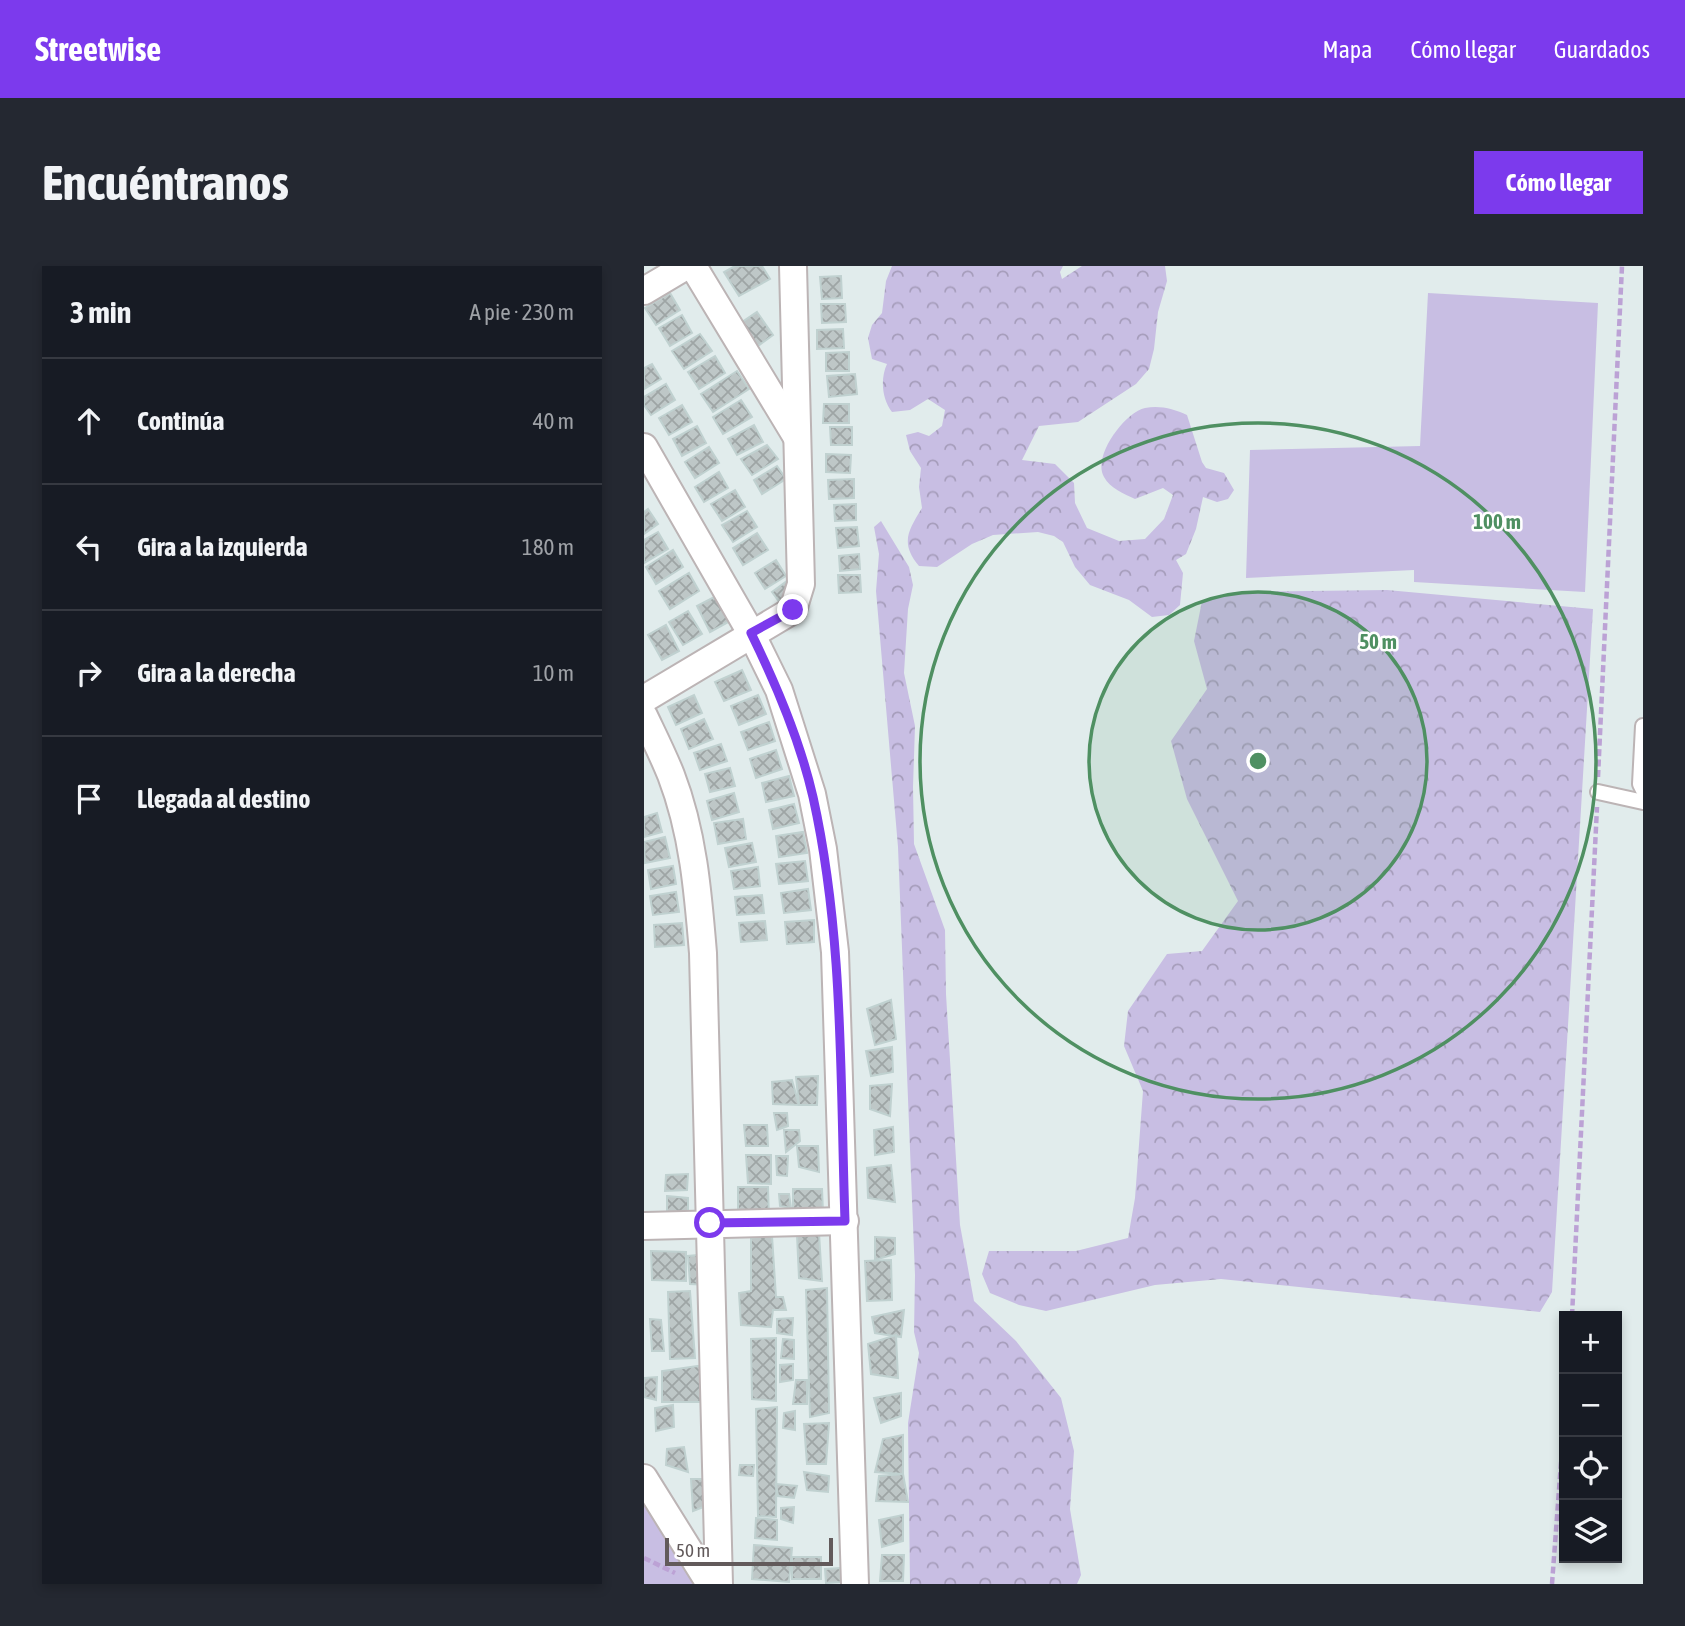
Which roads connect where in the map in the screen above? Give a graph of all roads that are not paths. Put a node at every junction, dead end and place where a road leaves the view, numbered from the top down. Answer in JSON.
{"nodes":[{"id":1,"x":686,"y":266,"type":"edge"},
{"id":2,"x":693,"y":266,"type":"edge"},
{"id":3,"x":793,"y":266,"type":"edge"},
{"id":4,"x":644,"y":291,"type":"edge"},
{"id":5,"x":797,"y":438,"type":"junction"},
{"id":6,"x":644,"y":447,"type":"edge"},
{"id":7,"x":751,"y":633,"type":"junction"},
{"id":8,"x":644,"y":699,"type":"edge"},
{"id":9,"x":644,"y":716,"type":"edge"},
{"id":10,"x":1643,"y":726,"type":"edge"},
{"id":11,"x":1642,"y":787,"type":"edge"},
{"id":12,"x":1598,"y":792,"type":"dead end"},
{"id":13,"x":1627,"y":798,"type":"junction"},
{"id":14,"x":1643,"y":802,"type":"edge"},
{"id":15,"x":845,"y":1221,"type":"junction"},
{"id":16,"x":710,"y":1223,"type":"junction"},
{"id":17,"x":644,"y":1226,"type":"edge"},
{"id":18,"x":644,"y":1478,"type":"edge"},
{"id":19,"x":710,"y":1584,"type":"edge"},
{"id":20,"x":719,"y":1584,"type":"edge"},
{"id":21,"x":855,"y":1584,"type":"edge"}],
"edges":[{"from":1,"to":4,"type":"street"},
{"from":2,"to":5,"type":"street"},
{"from":3,"to":5,"type":"street"},
{"from":5,"to":7,"type":"street"},
{"from":6,"to":7,"type":"street"},
{"from":7,"to":8,"type":"street"},
{"from":7,"to":15,"type":"street"},
{"from":9,"to":16,"type":"street"},
{"from":10,"to":11,"type":"lane"},
{"from":11,"to":13,"type":"lane"},
{"from":12,"to":13,"type":"lane"},
{"from":13,"to":14,"type":"lane"},
{"from":15,"to":16,"type":"street"},
{"from":15,"to":21,"type":"street"},
{"from":16,"to":17,"type":"street"},
{"from":16,"to":20,"type":"street"},
{"from":18,"to":19,"type":"street"}]}
